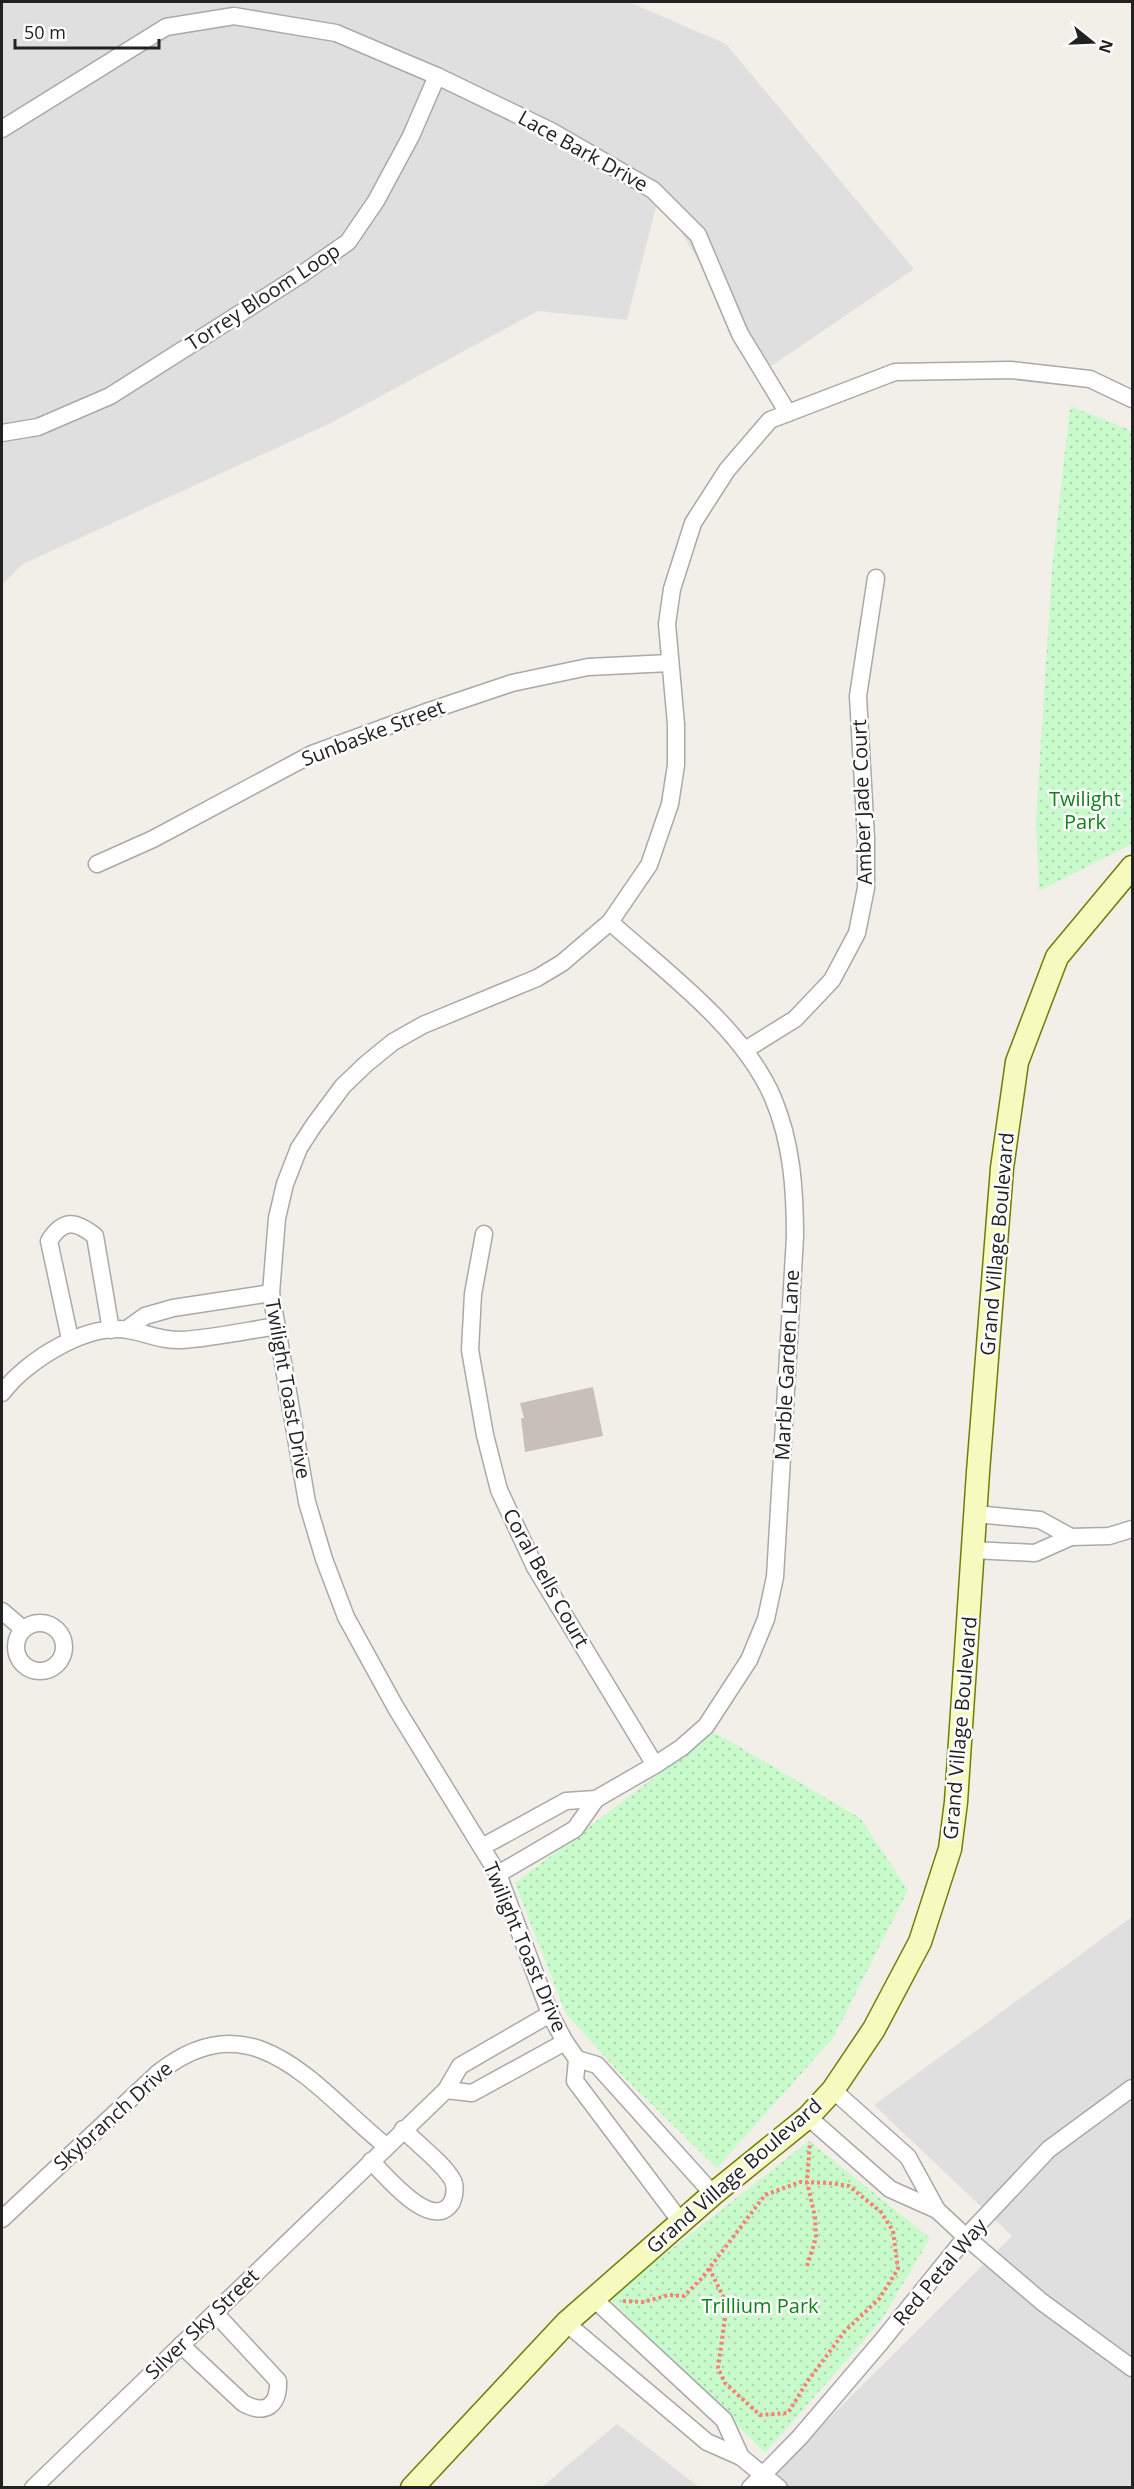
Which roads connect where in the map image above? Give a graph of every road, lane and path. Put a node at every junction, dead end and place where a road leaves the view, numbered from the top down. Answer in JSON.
{"nodes":[{"id":1,"x":437,"y":76,"type":"junction"},
{"id":2,"x":2,"y":129,"type":"edge"},
{"id":3,"x":1132,"y":399,"type":"edge"},
{"id":4,"x":788,"y":413,"type":"junction"},
{"id":5,"x":2,"y":433,"type":"edge"},
{"id":6,"x":876,"y":578,"type":"dead end"},
{"id":7,"x":669,"y":663,"type":"junction"},
{"id":8,"x":97,"y":864,"type":"dead end"},
{"id":9,"x":1132,"y":867,"type":"edge"},
{"id":10,"x":610,"y":922,"type":"junction"},
{"id":11,"x":745,"y":1050,"type":"junction"},
{"id":12,"x":484,"y":1234,"type":"dead end"},
{"id":13,"x":271,"y":1293,"type":"junction"},
{"id":14,"x":276,"y":1326,"type":"junction"},
{"id":15,"x":119,"y":1330,"type":"junction"},
{"id":16,"x":70,"y":1340,"type":"junction"},
{"id":17,"x":2,"y":1393,"type":"edge"},
{"id":18,"x":975,"y":1514,"type":"junction"},
{"id":19,"x":1132,"y":1529,"type":"edge"},
{"id":20,"x":1071,"y":1537,"type":"junction"},
{"id":21,"x":973,"y":1550,"type":"junction"},
{"id":22,"x":2,"y":1611,"type":"edge"},
{"id":23,"x":22,"y":1629,"type":"dead end"},
{"id":24,"x":655,"y":1765,"type":"junction"},
{"id":25,"x":596,"y":1798,"type":"junction"},
{"id":26,"x":482,"y":1847,"type":"junction"},
{"id":27,"x":498,"y":1874,"type":"junction"},
{"id":28,"x":550,"y":2014,"type":"junction"},
{"id":29,"x":565,"y":2042,"type":"junction"},
{"id":30,"x":577,"y":2059,"type":"junction"},
{"id":31,"x":1132,"y":2088,"type":"edge"},
{"id":32,"x":446,"y":2090,"type":"junction"},
{"id":33,"x":833,"y":2090,"type":"junction"},
{"id":34,"x":809,"y":2126,"type":"junction"},
{"id":35,"x":403,"y":2129,"type":"junction"},
{"id":36,"x":386,"y":2146,"type":"junction"},
{"id":37,"x":371,"y":2161,"type":"junction"},
{"id":38,"x":807,"y":2182,"type":"junction"},
{"id":39,"x":712,"y":2194,"type":"junction"},
{"id":40,"x":937,"y":2210,"type":"junction"},
{"id":41,"x":2,"y":2219,"type":"edge"},
{"id":42,"x":681,"y":2222,"type":"junction"},
{"id":43,"x":966,"y":2237,"type":"junction"},
{"id":44,"x":807,"y":2266,"type":"dead end"},
{"id":45,"x":709,"y":2268,"type":"junction"},
{"id":46,"x":593,"y":2298,"type":"junction"},
{"id":47,"x":622,"y":2301,"type":"dead end"},
{"id":48,"x":215,"y":2313,"type":"junction"},
{"id":49,"x":566,"y":2323,"type":"junction"},
{"id":50,"x":181,"y":2345,"type":"junction"},
{"id":51,"x":1132,"y":2367,"type":"edge"},
{"id":52,"x":741,"y":2457,"type":"junction"},
{"id":53,"x":764,"y":2475,"type":"junction"},
{"id":54,"x":33,"y":2487,"type":"edge"},
{"id":55,"x":412,"y":2487,"type":"edge"},
{"id":56,"x":750,"y":2487,"type":"edge"},
{"id":57,"x":779,"y":2487,"type":"edge"}],
"edges":[{"from":1,"to":2,"type":"street"},
{"from":1,"to":4,"type":"street","name":"Lace Bark Drive"},
{"from":1,"to":5,"type":"street","name":"Torrey Bloom Loop"},
{"from":3,"to":4,"type":"street","name":"Twilight Toast Drive"},
{"from":4,"to":7,"type":"street","name":"Twilight Toast Drive"},
{"from":6,"to":11,"type":"street","name":"Amber Jade Court"},
{"from":7,"to":8,"type":"street","name":"Sunbaske Street"},
{"from":7,"to":10,"type":"street","name":"Twilight Toast Drive"},
{"from":9,"to":18,"type":"street","name":"Grand Village Boulevard"},
{"from":10,"to":11,"type":"street","name":"Marble Garden Lane"},
{"from":10,"to":13,"type":"street","name":"Twilight Toast Drive"},
{"from":11,"to":24,"type":"street","name":"Marble Garden Lane"},
{"from":12,"to":24,"type":"street","name":"Coral Bells Court"},
{"from":13,"to":14,"type":"street","name":"Twilight Toast Drive"},
{"from":13,"to":15,"type":"street"},
{"from":14,"to":15,"type":"street"},
{"from":14,"to":26,"type":"street","name":"Twilight Toast Drive"},
{"from":15,"to":16,"type":"street"},
{"from":15,"to":16,"type":"street"},
{"from":16,"to":17,"type":"street"},
{"from":18,"to":20,"type":"street"},
{"from":18,"to":21,"type":"street","name":"Grand Village Boulevard"},
{"from":19,"to":20,"type":"street"},
{"from":20,"to":21,"type":"street"},
{"from":21,"to":33,"type":"street","name":"Grand Village Boulevard"},
{"from":22,"to":23,"type":"street"},
{"from":24,"to":25,"type":"street","name":"Marble Garden Lane"},
{"from":25,"to":26,"type":"street","name":"Marble Garden Lane"},
{"from":25,"to":27,"type":"street","name":"Marble Garden Lane"},
{"from":26,"to":27,"type":"street","name":"Twilight Toast Drive"},
{"from":27,"to":28,"type":"street","name":"Twilight Toast Drive"},
{"from":28,"to":29,"type":"street","name":"Twilight Toast Drive"},
{"from":28,"to":32,"type":"street","name":"Silver Sky Street"},
{"from":29,"to":30,"type":"street","name":"Twilight Toast Drive"},
{"from":29,"to":32,"type":"street"},
{"from":30,"to":39,"type":"street","name":"Twilight Toast Drive"},
{"from":30,"to":42,"type":"street"},
{"from":31,"to":43,"type":"street","name":"Red Petal Way"},
{"from":32,"to":35,"type":"street","name":"Silver Sky Street"},
{"from":33,"to":34,"type":"street","name":"Grand Village Boulevard"},
{"from":33,"to":40,"type":"street"},
{"from":34,"to":38,"type":"path"},
{"from":34,"to":39,"type":"street","name":"Grand Village Boulevard"},
{"from":34,"to":40,"type":"street"},
{"from":35,"to":36,"type":"street","name":"Silver Sky Street"},
{"from":35,"to":37,"type":"street"},
{"from":36,"to":37,"type":"street","name":"Silver Sky Street"},
{"from":36,"to":41,"type":"street","name":"Skybranch Drive"},
{"from":37,"to":48,"type":"street","name":"Silver Sky Street"},
{"from":38,"to":44,"type":"path"},
{"from":38,"to":45,"type":"path"},
{"from":38,"to":45,"type":"path"},
{"from":39,"to":42,"type":"street","name":"Grand Village Boulevard"},
{"from":40,"to":43,"type":"street"},
{"from":42,"to":46,"type":"street","name":"Grand Village Boulevard"},
{"from":43,"to":51,"type":"street"},
{"from":43,"to":53,"type":"street","name":"Red Petal Way"},
{"from":45,"to":47,"type":"path"},
{"from":46,"to":49,"type":"street","name":"Grand Village Boulevard"},
{"from":46,"to":52,"type":"street"},
{"from":48,"to":50,"type":"street","name":"Silver Sky Street"},
{"from":48,"to":50,"type":"street"},
{"from":49,"to":52,"type":"street"},
{"from":49,"to":55,"type":"street","name":"Grand Village Boulevard"},
{"from":50,"to":54,"type":"street","name":"Silver Sky Street"},
{"from":52,"to":53,"type":"street"},
{"from":53,"to":56,"type":"street","name":"Red Petal Way"},
{"from":53,"to":57,"type":"street"}]}
